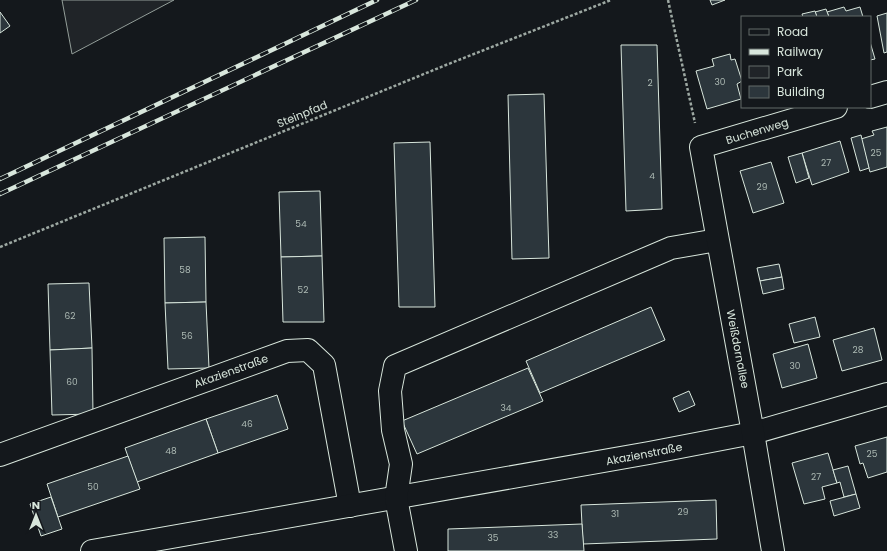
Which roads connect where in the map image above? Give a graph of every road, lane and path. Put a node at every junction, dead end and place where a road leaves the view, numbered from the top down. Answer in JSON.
{"nodes":[{"id":1,"x":611,"y":0,"type":"edge"},
{"id":2,"x":668,"y":0,"type":"edge"},
{"id":3,"x":887,"y":92,"type":"edge"},
{"id":4,"x":871,"y":97,"type":"edge"},
{"id":5,"x":833,"y":108,"type":"edge"},
{"id":6,"x":701,"y":147,"type":"junction"},
{"id":7,"x":717,"y":240,"type":"junction"},
{"id":8,"x":0,"y":247,"type":"edge"},
{"id":9,"x":887,"y":394,"type":"edge"},
{"id":10,"x":753,"y":433,"type":"junction"},
{"id":11,"x":0,"y":455,"type":"edge"},
{"id":12,"x":396,"y":498,"type":"junction"},
{"id":13,"x":350,"y":506,"type":"junction"},
{"id":14,"x":92,"y":551,"type":"edge"},
{"id":15,"x":406,"y":551,"type":"edge"},
{"id":16,"x":772,"y":551,"type":"edge"}],
"edges":[{"from":1,"to":8,"type":"path","name":"Steinpfad"},
{"from":2,"to":6,"type":"path"},
{"from":3,"to":4,"type":"street"},
{"from":5,"to":6,"type":"street","name":"Buchenweg"},
{"from":6,"to":7,"type":"street","name":"Weißdornallee"},
{"from":7,"to":10,"type":"street","name":"Weißdornallee"},
{"from":7,"to":12,"type":"street"},
{"from":9,"to":10,"type":"street","name":"Akazienstraße"},
{"from":10,"to":12,"type":"street","name":"Akazienstraße"},
{"from":10,"to":16,"type":"street","name":"Weißdornallee"},
{"from":11,"to":13,"type":"street","name":"Akazienstraße"},
{"from":12,"to":13,"type":"street","name":"Akazienstraße"},
{"from":12,"to":15,"type":"street"},
{"from":13,"to":14,"type":"street","name":"Akazienstraße"}]}
